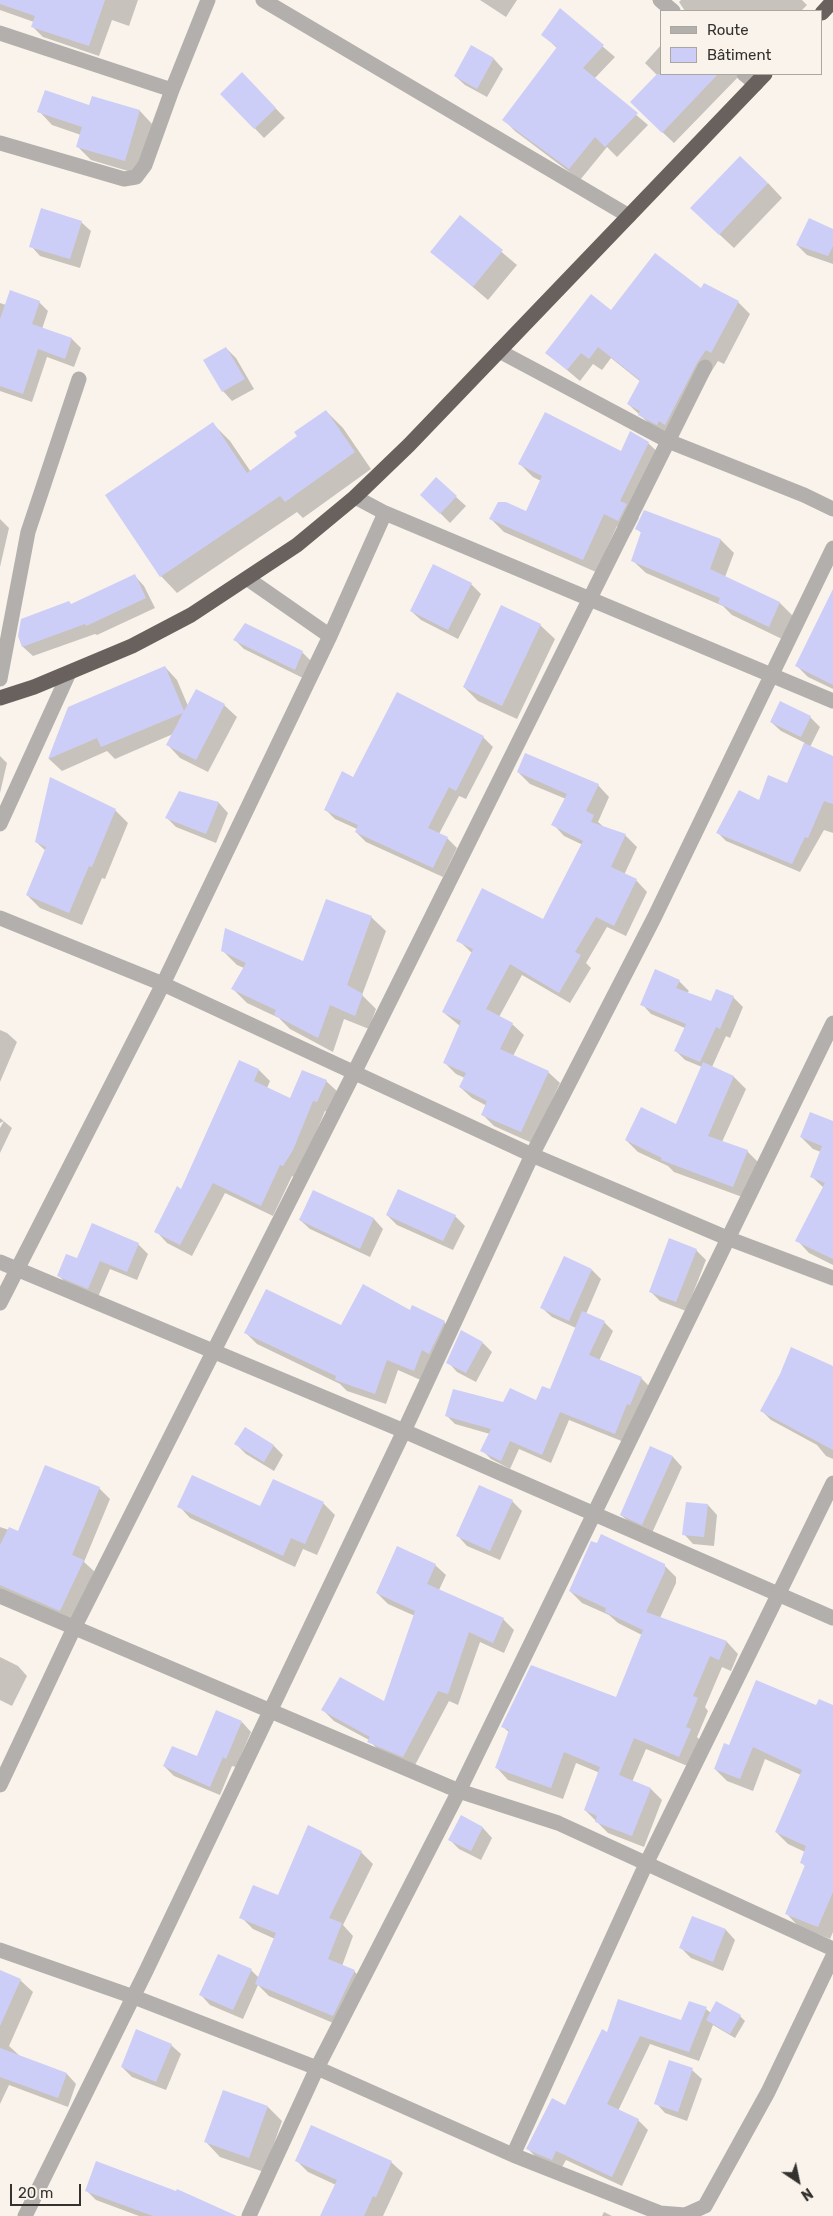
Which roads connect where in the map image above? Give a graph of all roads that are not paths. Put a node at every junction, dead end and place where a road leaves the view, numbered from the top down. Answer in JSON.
{"nodes":[{"id":1,"x":208,"y":0,"type":"edge"},
{"id":2,"x":263,"y":0,"type":"edge"},
{"id":3,"x":660,"y":0,"type":"edge"},
{"id":4,"x":672,"y":10,"type":"edge"},
{"id":5,"x":0,"y":33,"type":"edge"},
{"id":6,"x":747,"y":75,"type":"edge"},
{"id":7,"x":761,"y":79,"type":"edge"},
{"id":8,"x":172,"y":90,"type":"junction"},
{"id":9,"x":0,"y":143,"type":"edge"},
{"id":10,"x":629,"y":216,"type":"junction"},
{"id":11,"x":499,"y":351,"type":"junction"},
{"id":12,"x":705,"y":367,"type":"dead end"},
{"id":13,"x":79,"y":379,"type":"dead end"},
{"id":14,"x":668,"y":442,"type":"junction"},
{"id":15,"x":355,"y":497,"type":"junction"},
{"id":16,"x":833,"y":509,"type":"edge"},
{"id":17,"x":385,"y":513,"type":"junction"},
{"id":18,"x":833,"y":548,"type":"edge"},
{"id":19,"x":248,"y":579,"type":"junction"},
{"id":20,"x":589,"y":600,"type":"junction"},
{"id":21,"x":330,"y":636,"type":"junction"},
{"id":22,"x":69,"y":673,"type":"junction"},
{"id":23,"x":773,"y":675,"type":"junction"},
{"id":24,"x":0,"y":679,"type":"edge"},
{"id":25,"x":0,"y":698,"type":"edge"},
{"id":26,"x":833,"y":701,"type":"edge"},
{"id":27,"x":0,"y":824,"type":"edge"},
{"id":28,"x":0,"y":918,"type":"edge"},
{"id":29,"x":163,"y":984,"type":"junction"},
{"id":30,"x":833,"y":1022,"type":"edge"},
{"id":31,"x":354,"y":1073,"type":"junction"},
{"id":32,"x":532,"y":1155,"type":"junction"},
{"id":33,"x":727,"y":1238,"type":"junction"},
{"id":34,"x":0,"y":1262,"type":"edge"},
{"id":35,"x":16,"y":1269,"type":"junction"},
{"id":36,"x":833,"y":1278,"type":"edge"},
{"id":37,"x":0,"y":1303,"type":"edge"},
{"id":38,"x":213,"y":1353,"type":"junction"},
{"id":39,"x":404,"y":1432,"type":"junction"},
{"id":40,"x":833,"y":1483,"type":"edge"},
{"id":41,"x":593,"y":1514,"type":"junction"},
{"id":42,"x":779,"y":1594,"type":"junction"},
{"id":43,"x":0,"y":1596,"type":"edge"},
{"id":44,"x":833,"y":1618,"type":"edge"},
{"id":45,"x":74,"y":1628,"type":"junction"},
{"id":46,"x":271,"y":1711,"type":"junction"},
{"id":47,"x":0,"y":1785,"type":"edge"},
{"id":48,"x":459,"y":1791,"type":"junction"},
{"id":49,"x":646,"y":1864,"type":"junction"},
{"id":50,"x":833,"y":1949,"type":"edge"},
{"id":51,"x":0,"y":1950,"type":"edge"},
{"id":52,"x":833,"y":1956,"type":"edge"},
{"id":53,"x":134,"y":1997,"type":"junction"},
{"id":54,"x":317,"y":2068,"type":"junction"},
{"id":55,"x":513,"y":2155,"type":"junction"},
{"id":56,"x":25,"y":2216,"type":"edge"},
{"id":57,"x":249,"y":2216,"type":"edge"}],
"edges":[{"from":1,"to":8,"type":"street"},
{"from":2,"to":10,"type":"street"},
{"from":3,"to":4,"type":"street"},
{"from":5,"to":8,"type":"street"},
{"from":6,"to":7,"type":"street"},
{"from":7,"to":10,"type":"highway"},
{"from":8,"to":9,"type":"street"},
{"from":10,"to":11,"type":"highway"},
{"from":11,"to":14,"type":"street"},
{"from":11,"to":15,"type":"highway"},
{"from":12,"to":14,"type":"street"},
{"from":13,"to":24,"type":"street"},
{"from":14,"to":16,"type":"street"},
{"from":14,"to":20,"type":"street"},
{"from":15,"to":17,"type":"street"},
{"from":15,"to":19,"type":"highway"},
{"from":17,"to":20,"type":"street"},
{"from":17,"to":21,"type":"street"},
{"from":18,"to":23,"type":"street"},
{"from":19,"to":21,"type":"street"},
{"from":19,"to":22,"type":"highway"},
{"from":20,"to":23,"type":"street"},
{"from":20,"to":31,"type":"street"},
{"from":21,"to":29,"type":"street"},
{"from":22,"to":25,"type":"highway"},
{"from":22,"to":27,"type":"street"},
{"from":23,"to":26,"type":"street"},
{"from":23,"to":32,"type":"street"},
{"from":28,"to":29,"type":"street"},
{"from":29,"to":31,"type":"street"},
{"from":29,"to":35,"type":"street"},
{"from":30,"to":33,"type":"street"},
{"from":31,"to":32,"type":"street"},
{"from":31,"to":38,"type":"street"},
{"from":32,"to":33,"type":"street"},
{"from":32,"to":39,"type":"street"},
{"from":33,"to":36,"type":"street"},
{"from":33,"to":41,"type":"street"},
{"from":34,"to":35,"type":"street"},
{"from":35,"to":37,"type":"street"},
{"from":35,"to":38,"type":"street"},
{"from":38,"to":39,"type":"street"},
{"from":38,"to":45,"type":"street"},
{"from":39,"to":41,"type":"street"},
{"from":39,"to":46,"type":"street"},
{"from":40,"to":42,"type":"street"},
{"from":41,"to":42,"type":"street"},
{"from":41,"to":48,"type":"street"},
{"from":42,"to":44,"type":"street"},
{"from":42,"to":49,"type":"street"},
{"from":43,"to":45,"type":"street"},
{"from":45,"to":46,"type":"street"},
{"from":45,"to":47,"type":"street"},
{"from":46,"to":48,"type":"street"},
{"from":46,"to":53,"type":"street"},
{"from":48,"to":49,"type":"street"},
{"from":48,"to":54,"type":"street"},
{"from":49,"to":50,"type":"street"},
{"from":49,"to":55,"type":"street"},
{"from":51,"to":53,"type":"street"},
{"from":52,"to":55,"type":"street"},
{"from":53,"to":54,"type":"street"},
{"from":53,"to":56,"type":"street"},
{"from":54,"to":55,"type":"street"},
{"from":54,"to":57,"type":"street"}]}
